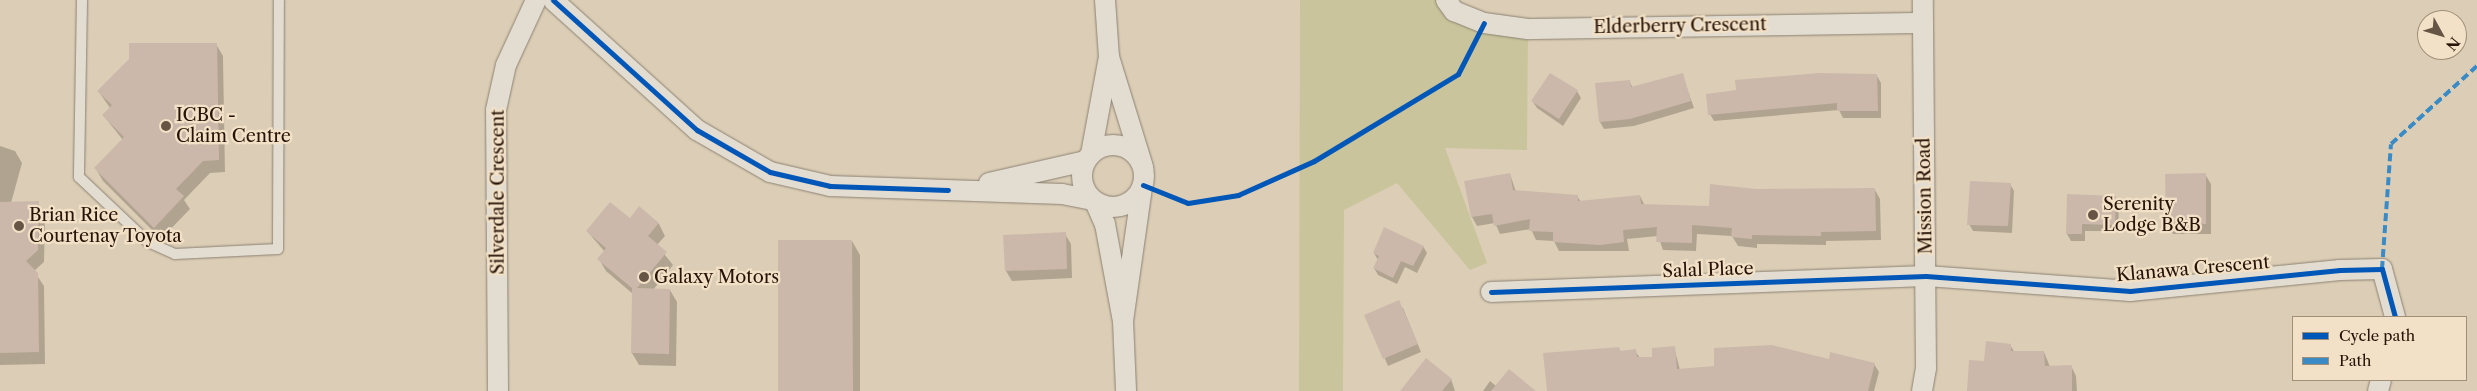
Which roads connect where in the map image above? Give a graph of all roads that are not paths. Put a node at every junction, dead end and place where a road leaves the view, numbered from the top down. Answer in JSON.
{"nodes":[{"id":1,"x":82,"y":0,"type":"edge"},
{"id":2,"x":279,"y":0,"type":"edge"},
{"id":3,"x":536,"y":0,"type":"edge"},
{"id":4,"x":553,"y":0,"type":"edge"},
{"id":5,"x":1105,"y":0,"type":"edge"},
{"id":6,"x":1446,"y":0,"type":"edge"},
{"id":7,"x":1923,"y":0,"type":"edge"},
{"id":8,"x":1923,"y":23,"type":"junction"},
{"id":9,"x":1109,"y":57,"type":"junction"},
{"id":10,"x":1088,"y":158,"type":"junction"},
{"id":11,"x":1143,"y":167,"type":"junction"},
{"id":12,"x":1142,"y":188,"type":"junction"},
{"id":13,"x":948,"y":190,"type":"junction"},
{"id":14,"x":1094,"y":201,"type":"junction"},
{"id":15,"x":1926,"y":276,"type":"junction"},
{"id":16,"x":1491,"y":292,"type":"dead end"},
{"id":17,"x":2395,"y":316,"type":"edge"},
{"id":18,"x":1123,"y":321,"type":"junction"},
{"id":19,"x":498,"y":391,"type":"edge"},
{"id":20,"x":1126,"y":391,"type":"edge"},
{"id":21,"x":1922,"y":391,"type":"edge"}],
"edges":[{"from":1,"to":2,"type":"lane"},
{"from":3,"to":19,"type":"street","name":"Silverdale Crescent"},
{"from":4,"to":13,"type":"street"},
{"from":5,"to":9,"type":"street"},
{"from":6,"to":8,"type":"street","name":"Elderberry Crescent"},
{"from":7,"to":8,"type":"street","name":"Mission Road"},
{"from":8,"to":15,"type":"street","name":"Mission Road"},
{"from":9,"to":10,"type":"street"},
{"from":9,"to":11,"type":"street"},
{"from":10,"to":11,"type":"street"},
{"from":10,"to":13,"type":"street"},
{"from":10,"to":14,"type":"street"},
{"from":11,"to":12,"type":"street"},
{"from":12,"to":14,"type":"street"},
{"from":12,"to":18,"type":"street"},
{"from":13,"to":14,"type":"street"},
{"from":14,"to":18,"type":"street"},
{"from":15,"to":16,"type":"street","name":"Salal Place"},
{"from":15,"to":17,"type":"street","name":"Klanawa Crescent"},
{"from":15,"to":21,"type":"street","name":"Mission Road"},
{"from":18,"to":20,"type":"street"}]}
